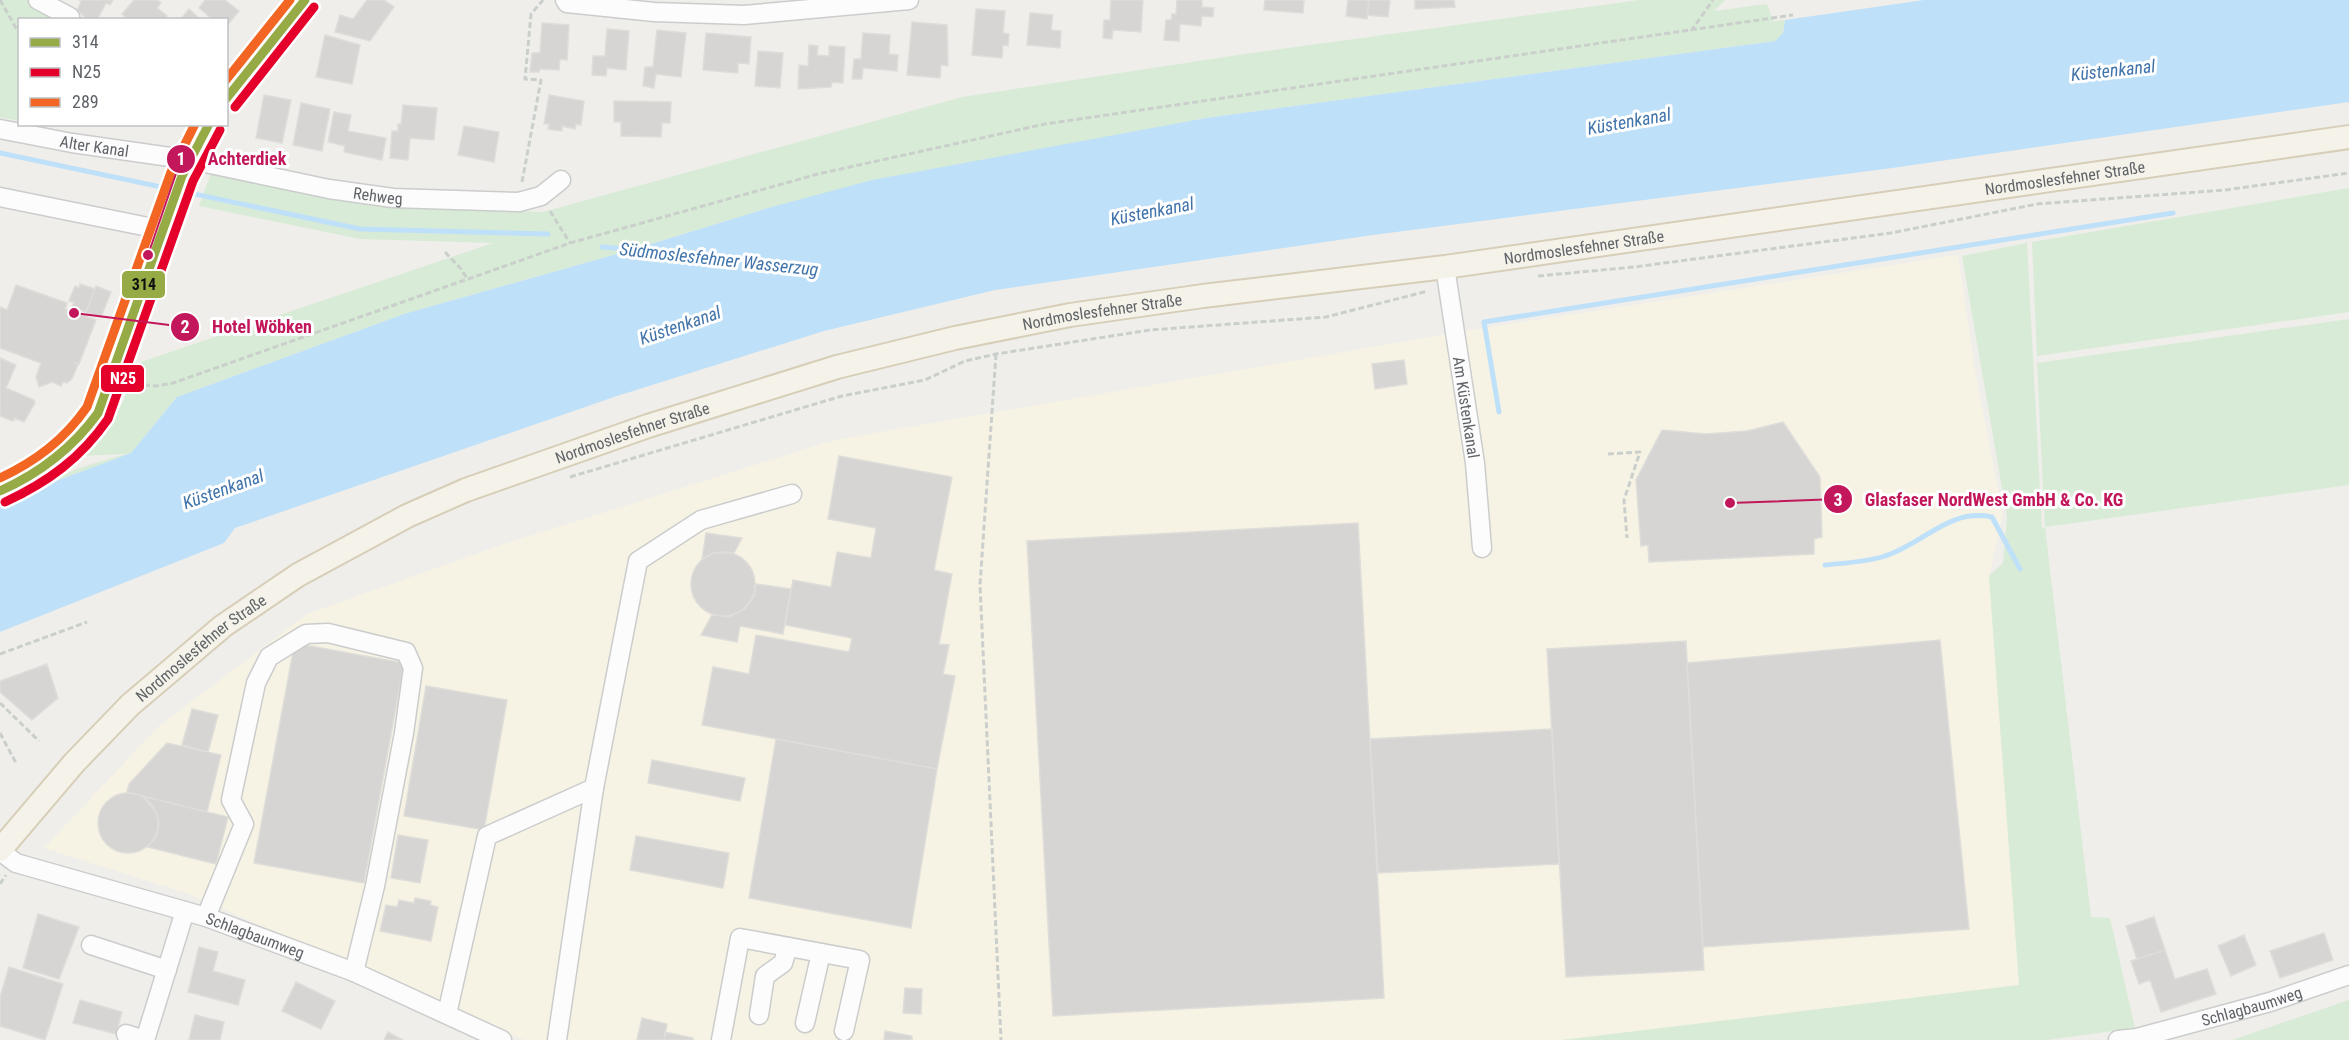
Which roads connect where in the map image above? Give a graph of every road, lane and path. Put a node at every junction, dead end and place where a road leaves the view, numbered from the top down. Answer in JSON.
{"nodes":[{"id":1,"x":0,"y":0,"type":"edge"},
{"id":2,"x":38,"y":0,"type":"edge"},
{"id":3,"x":305,"y":0,"type":"edge"},
{"id":4,"x":543,"y":0,"type":"edge"},
{"id":5,"x":565,"y":0,"type":"edge"},
{"id":6,"x":909,"y":0,"type":"edge"},
{"id":7,"x":1713,"y":0,"type":"edge"},
{"id":8,"x":770,"y":6,"type":"edge"},
{"id":9,"x":1793,"y":15,"type":"dead end"},
{"id":10,"x":70,"y":17,"type":"dead end"},
{"id":11,"x":1691,"y":31,"type":"junction"},
{"id":12,"x":18,"y":32,"type":"edge"},
{"id":13,"x":228,"y":97,"type":"edge"},
{"id":14,"x":208,"y":126,"type":"edge"},
{"id":15,"x":0,"y":129,"type":"edge"},
{"id":16,"x":2349,"y":137,"type":"edge"},
{"id":17,"x":2349,"y":172,"type":"edge"},
{"id":18,"x":561,"y":180,"type":"dead end"},
{"id":19,"x":180,"y":184,"type":"junction"},
{"id":20,"x":541,"y":196,"type":"junction"},
{"id":21,"x":0,"y":197,"type":"edge"},
{"id":22,"x":519,"y":202,"type":"junction"},
{"id":23,"x":163,"y":230,"type":"junction"},
{"id":24,"x":570,"y":243,"type":"junction"},
{"id":25,"x":445,"y":252,"type":"dead end"},
{"id":26,"x":1446,"y":277,"type":"junction"},
{"id":27,"x":1527,"y":277,"type":"dead end"},
{"id":28,"x":468,"y":280,"type":"junction"},
{"id":29,"x":996,"y":354,"type":"junction"},
{"id":30,"x":112,"y":381,"type":"junction"},
{"id":31,"x":1608,"y":454,"type":"dead end"},
{"id":32,"x":561,"y":479,"type":"dead end"},
{"id":33,"x":0,"y":491,"type":"edge"},
{"id":34,"x":792,"y":494,"type":"dead end"},
{"id":35,"x":1627,"y":538,"type":"dead end"},
{"id":36,"x":1482,"y":548,"type":"dead end"},
{"id":37,"x":87,"y":622,"type":"dead end"},
{"id":38,"x":0,"y":654,"type":"edge"},
{"id":39,"x":0,"y":703,"type":"edge"},
{"id":40,"x":0,"y":733,"type":"edge"},
{"id":41,"x":39,"y":741,"type":"dead end"},
{"id":42,"x":16,"y":763,"type":"dead end"},
{"id":43,"x":594,"y":788,"type":"junction"},
{"id":44,"x":5,"y":855,"type":"edge"},
{"id":45,"x":0,"y":884,"type":"edge"},
{"id":46,"x":185,"y":911,"type":"junction"},
{"id":47,"x":206,"y":917,"type":"junction"},
{"id":48,"x":91,"y":945,"type":"dead end"},
{"id":49,"x":788,"y":946,"type":"junction"},
{"id":50,"x":821,"y":953,"type":"junction"},
{"id":51,"x":167,"y":970,"type":"junction"},
{"id":52,"x":354,"y":972,"type":"junction"},
{"id":53,"x":2349,"y":975,"type":"edge"},
{"id":54,"x":447,"y":1014,"type":"junction"},
{"id":55,"x":759,"y":1015,"type":"dead end"},
{"id":56,"x":805,"y":1023,"type":"dead end"},
{"id":57,"x":844,"y":1031,"type":"dead end"},
{"id":58,"x":126,"y":1034,"type":"dead end"},
{"id":59,"x":145,"y":1040,"type":"edge"},
{"id":60,"x":502,"y":1040,"type":"edge"},
{"id":61,"x":557,"y":1040,"type":"edge"},
{"id":62,"x":721,"y":1040,"type":"edge"},
{"id":63,"x":1001,"y":1040,"type":"edge"},
{"id":64,"x":2118,"y":1040,"type":"edge"}],
"edges":[{"from":1,"to":12,"type":"path"},
{"from":2,"to":10,"type":"street"},
{"from":3,"to":13,"type":"street"},
{"from":4,"to":22,"type":"path"},
{"from":5,"to":8,"type":"street"},
{"from":6,"to":8,"type":"street"},
{"from":7,"to":11,"type":"path"},
{"from":9,"to":11,"type":"path"},
{"from":11,"to":24,"type":"path"},
{"from":14,"to":19,"type":"street"},
{"from":15,"to":19,"type":"street","name":"Alter Kanal"},
{"from":16,"to":26,"type":"main road","name":"Nordmoslesfehner Straße"},
{"from":17,"to":27,"type":"path"},
{"from":18,"to":20,"type":"street","name":"Rehweg"},
{"from":19,"to":22,"type":"street","name":"Rehweg"},
{"from":19,"to":23,"type":"street"},
{"from":20,"to":22,"type":"street","name":"Rehweg"},
{"from":20,"to":24,"type":"path"},
{"from":21,"to":23,"type":"street"},
{"from":23,"to":30,"type":"street"},
{"from":24,"to":28,"type":"path"},
{"from":25,"to":28,"type":"path"},
{"from":26,"to":29,"type":"path"},
{"from":26,"to":36,"type":"street","name":"Am Küstenkanal"},
{"from":26,"to":44,"type":"main road","name":"Nordmoslesfehner Straße"},
{"from":28,"to":30,"type":"path"},
{"from":29,"to":32,"type":"path"},
{"from":29,"to":63,"type":"path"},
{"from":30,"to":33,"type":"street"},
{"from":31,"to":35,"type":"path"},
{"from":34,"to":43,"type":"street"},
{"from":37,"to":38,"type":"path"},
{"from":39,"to":41,"type":"path"},
{"from":40,"to":42,"type":"path"},
{"from":43,"to":54,"type":"street"},
{"from":43,"to":61,"type":"street"},
{"from":44,"to":45,"type":"path"},
{"from":44,"to":46,"type":"street","name":"Schlagbaumweg"},
{"from":46,"to":47,"type":"street","name":"Schlagbaumweg"},
{"from":46,"to":51,"type":"street"},
{"from":47,"to":52,"type":"street","name":"Schlagbaumweg"},
{"from":47,"to":52,"type":"street"},
{"from":48,"to":51,"type":"street"},
{"from":49,"to":50,"type":"street"},
{"from":49,"to":55,"type":"street"},
{"from":49,"to":62,"type":"street"},
{"from":50,"to":56,"type":"street"},
{"from":50,"to":57,"type":"street"},
{"from":51,"to":59,"type":"street"},
{"from":52,"to":54,"type":"street","name":"Schlagbaumweg"},
{"from":53,"to":64,"type":"street","name":"Schlagbaumweg"},
{"from":54,"to":60,"type":"street","name":"Schlagbaumweg"},
{"from":58,"to":59,"type":"street"}]}
